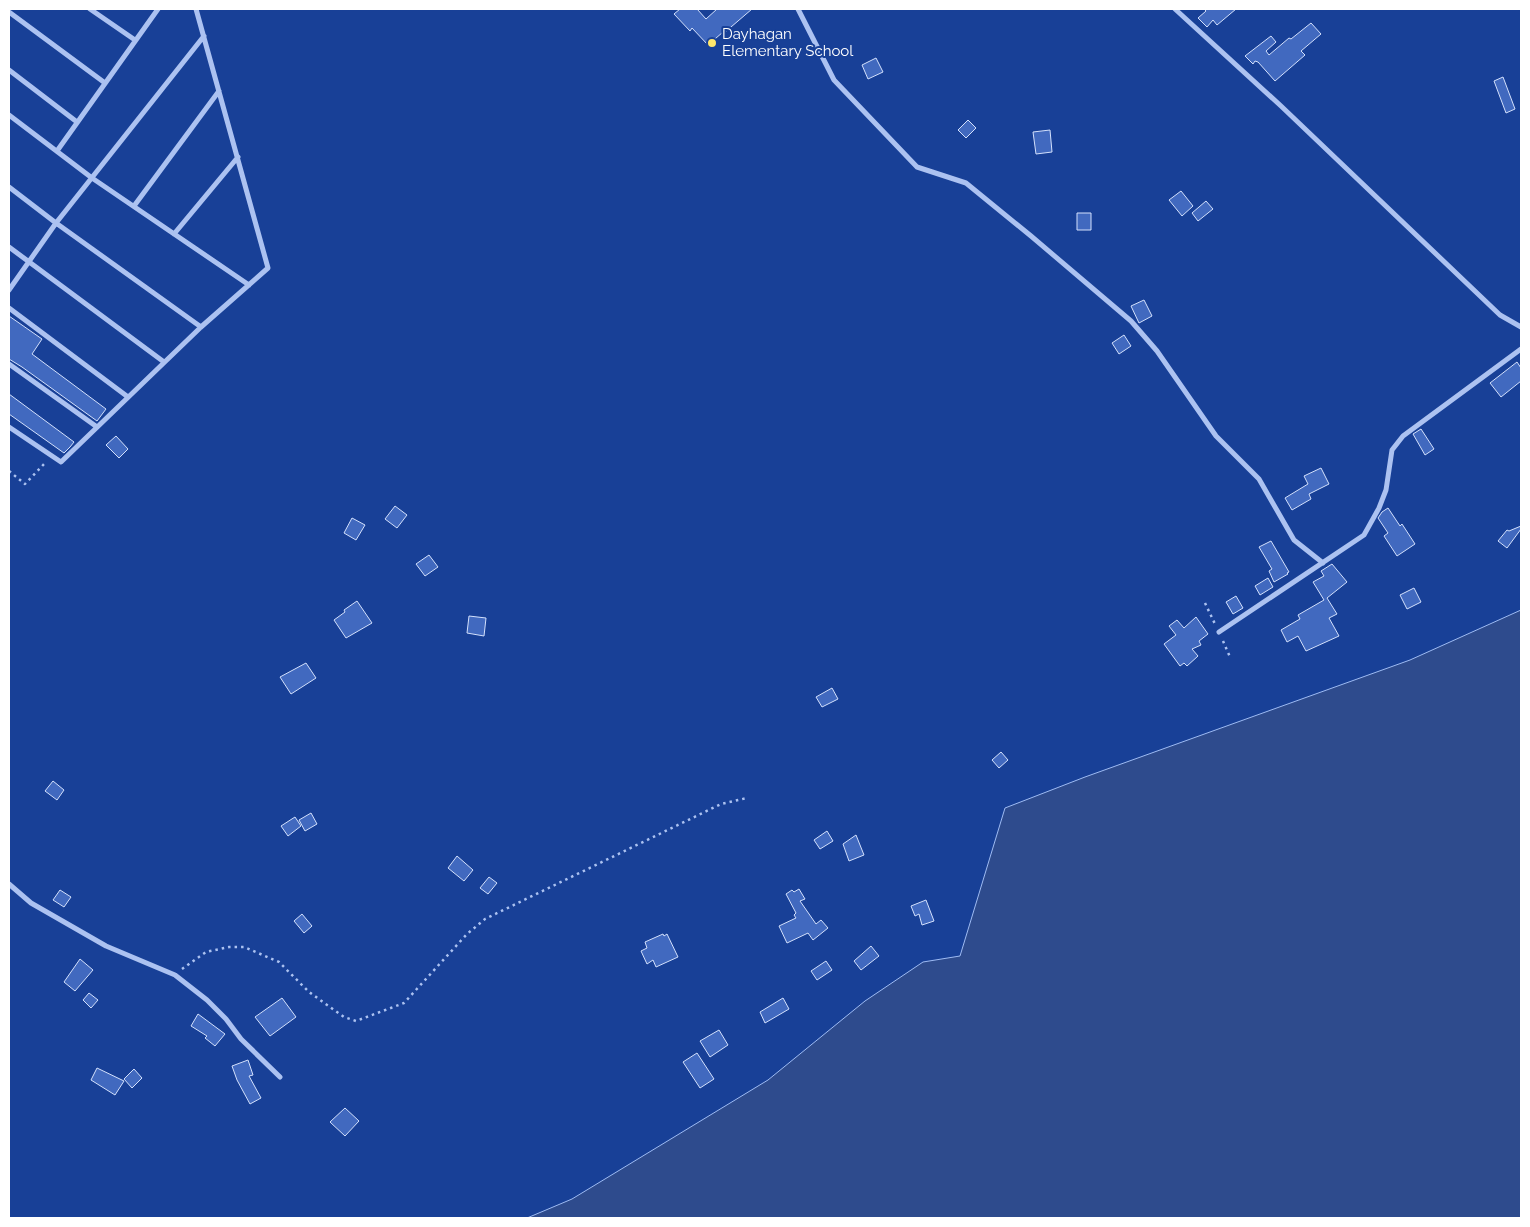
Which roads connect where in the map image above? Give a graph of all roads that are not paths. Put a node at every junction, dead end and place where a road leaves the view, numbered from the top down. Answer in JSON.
{"nodes":[{"id":1,"x":90,"y":9,"type":"edge"},
{"id":2,"x":158,"y":9,"type":"edge"},
{"id":3,"x":196,"y":9,"type":"edge"},
{"id":4,"x":798,"y":9,"type":"edge"},
{"id":5,"x":1175,"y":9,"type":"edge"},
{"id":6,"x":9,"y":12,"type":"edge"},
{"id":7,"x":204,"y":36,"type":"junction"},
{"id":8,"x":135,"y":40,"type":"junction"},
{"id":9,"x":9,"y":70,"type":"edge"},
{"id":10,"x":105,"y":83,"type":"junction"},
{"id":11,"x":219,"y":91,"type":"junction"},
{"id":12,"x":9,"y":115,"type":"edge"},
{"id":13,"x":77,"y":122,"type":"junction"},
{"id":14,"x":57,"y":151,"type":"junction"},
{"id":15,"x":238,"y":157,"type":"junction"},
{"id":16,"x":92,"y":178,"type":"junction"},
{"id":17,"x":9,"y":187,"type":"edge"},
{"id":18,"x":134,"y":206,"type":"junction"},
{"id":19,"x":56,"y":223,"type":"junction"},
{"id":20,"x":174,"y":234,"type":"junction"},
{"id":21,"x":9,"y":247,"type":"edge"},
{"id":22,"x":29,"y":262,"type":"junction"},
{"id":23,"x":249,"y":285,"type":"junction"},
{"id":24,"x":9,"y":290,"type":"edge"},
{"id":25,"x":9,"y":308,"type":"edge"},
{"id":26,"x":201,"y":327,"type":"junction"},
{"id":27,"x":1521,"y":327,"type":"edge"},
{"id":28,"x":1521,"y":349,"type":"edge"},
{"id":29,"x":164,"y":362,"type":"junction"},
{"id":30,"x":9,"y":364,"type":"edge"},
{"id":31,"x":128,"y":397,"type":"junction"},
{"id":32,"x":9,"y":427,"type":"edge"},
{"id":33,"x":97,"y":428,"type":"junction"},
{"id":34,"x":1323,"y":563,"type":"junction"},
{"id":35,"x":1219,"y":632,"type":"dead end"},
{"id":36,"x":9,"y":884,"type":"edge"},
{"id":37,"x":280,"y":1077,"type":"dead end"}],
"edges":[{"from":1,"to":8,"type":"street"},
{"from":2,"to":8,"type":"street"},
{"from":3,"to":7,"type":"street"},
{"from":4,"to":34,"type":"street"},
{"from":5,"to":27,"type":"street"},
{"from":6,"to":10,"type":"street"},
{"from":7,"to":11,"type":"street"},
{"from":7,"to":16,"type":"street"},
{"from":8,"to":10,"type":"street"},
{"from":9,"to":13,"type":"street"},
{"from":10,"to":13,"type":"street"},
{"from":11,"to":15,"type":"street"},
{"from":11,"to":18,"type":"street"},
{"from":12,"to":14,"type":"street"},
{"from":13,"to":14,"type":"street"},
{"from":14,"to":16,"type":"street"},
{"from":15,"to":20,"type":"street"},
{"from":15,"to":23,"type":"street"},
{"from":16,"to":18,"type":"street"},
{"from":16,"to":19,"type":"street"},
{"from":17,"to":19,"type":"street"},
{"from":18,"to":20,"type":"street"},
{"from":19,"to":22,"type":"street"},
{"from":19,"to":26,"type":"street"},
{"from":20,"to":23,"type":"street"},
{"from":21,"to":22,"type":"street"},
{"from":22,"to":24,"type":"street"},
{"from":22,"to":29,"type":"street"},
{"from":23,"to":26,"type":"street"},
{"from":25,"to":31,"type":"street"},
{"from":26,"to":29,"type":"street"},
{"from":28,"to":34,"type":"street"},
{"from":29,"to":31,"type":"street"},
{"from":30,"to":33,"type":"street"},
{"from":31,"to":33,"type":"street"},
{"from":32,"to":33,"type":"street"},
{"from":34,"to":35,"type":"street"},
{"from":36,"to":37,"type":"street"}]}
